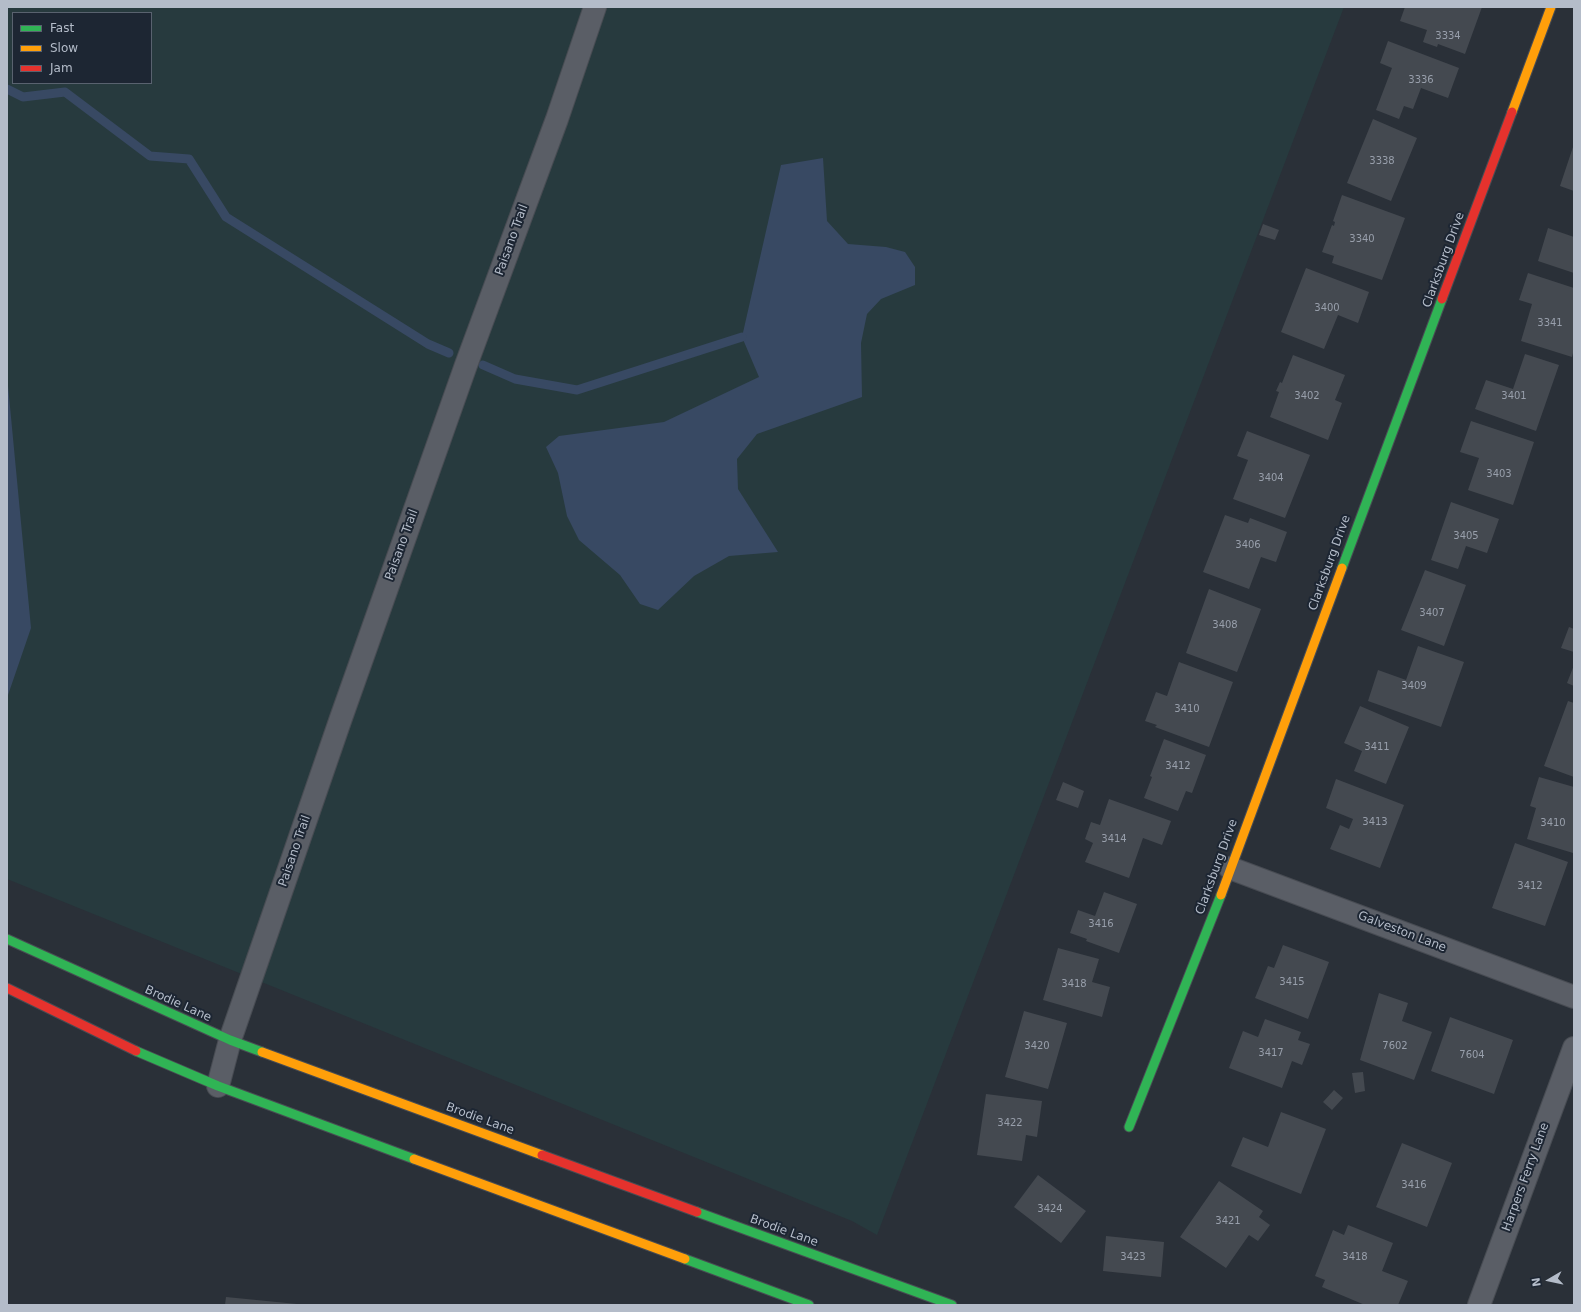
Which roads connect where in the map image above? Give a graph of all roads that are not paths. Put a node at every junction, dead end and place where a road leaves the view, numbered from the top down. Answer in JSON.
{"nodes":[{"id":1,"x":595,"y":7,"type":"edge"},
{"id":2,"x":1551,"y":7,"type":"edge"},
{"id":3,"x":1230,"y":868,"type":"junction"},
{"id":4,"x":7,"y":939,"type":"edge"},
{"id":5,"x":7,"y":988,"type":"edge"},
{"id":6,"x":1574,"y":997,"type":"edge"},
{"id":7,"x":230,"y":1040,"type":"junction"},
{"id":8,"x":1574,"y":1048,"type":"edge"},
{"id":9,"x":218,"y":1086,"type":"junction"},
{"id":10,"x":1129,"y":1127,"type":"dead end"},
{"id":11,"x":808,"y":1305,"type":"edge"},
{"id":12,"x":952,"y":1305,"type":"edge"},
{"id":13,"x":1479,"y":1305,"type":"edge"}],
"edges":[{"from":1,"to":7,"type":"street","name":"Paisano Trail"},
{"from":2,"to":3,"type":"main road","name":"Clarksburg Drive"},
{"from":3,"to":6,"type":"street","name":"Galveston Lane"},
{"from":3,"to":10,"type":"main road","name":"Clarksburg Drive"},
{"from":4,"to":7,"type":"main road","name":"Brodie Lane"},
{"from":5,"to":9,"type":"main road"},
{"from":7,"to":9,"type":"street","name":"Paisano Trail"},
{"from":7,"to":12,"type":"main road","name":"Brodie Lane"},
{"from":8,"to":13,"type":"street","name":"Harpers Ferry Lane"},
{"from":9,"to":11,"type":"main road"}]}
